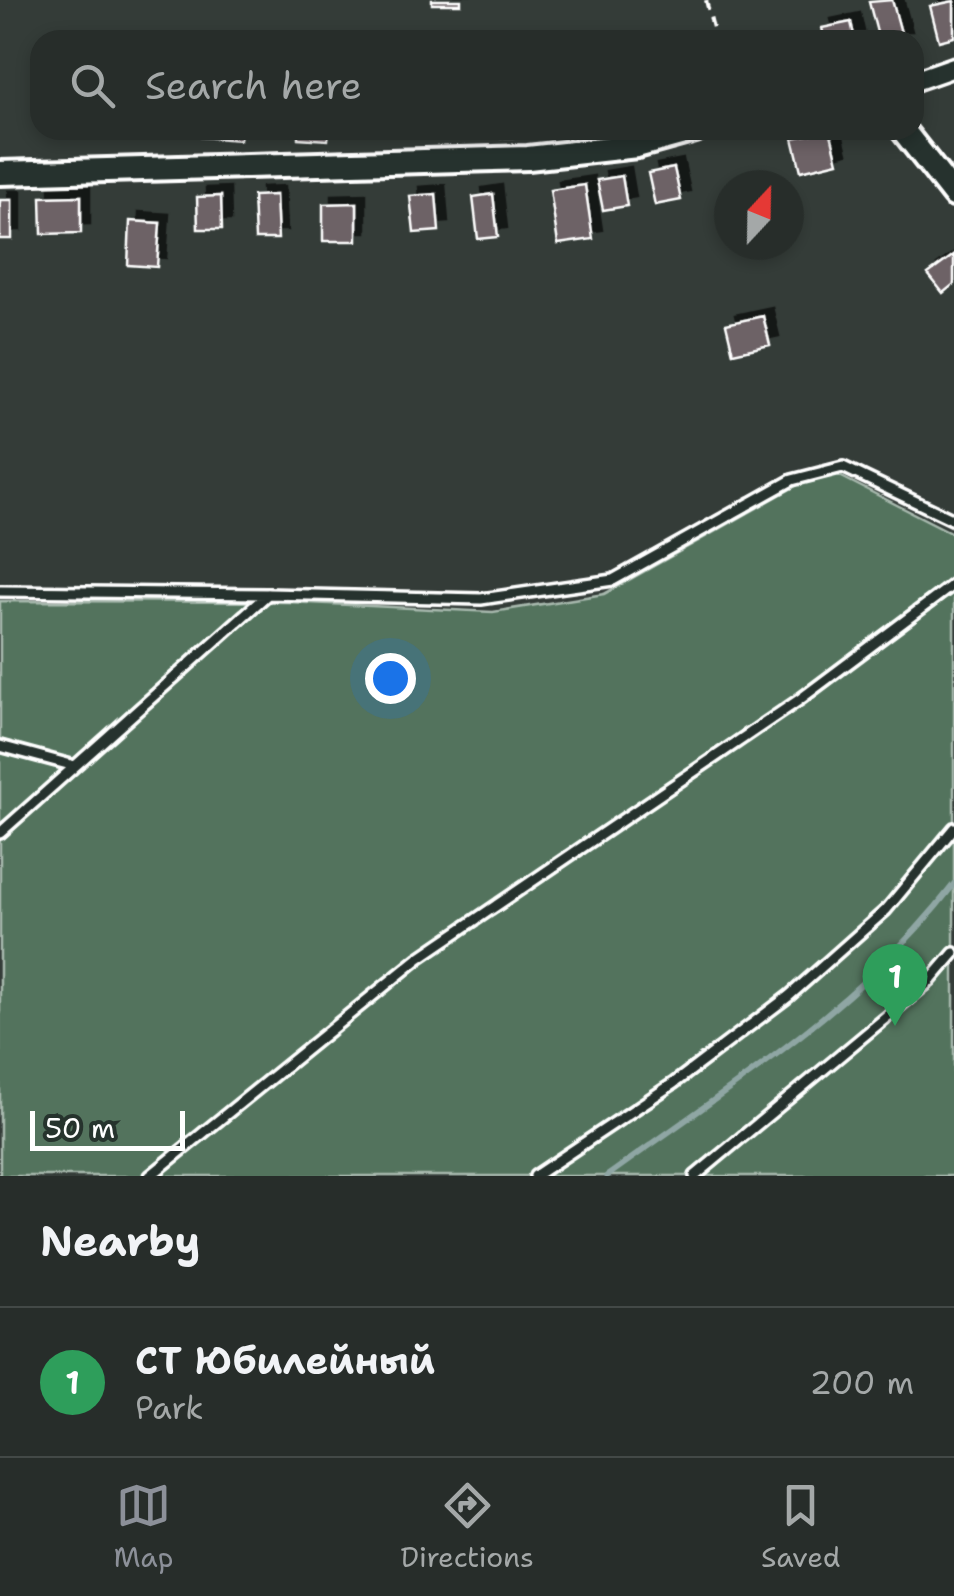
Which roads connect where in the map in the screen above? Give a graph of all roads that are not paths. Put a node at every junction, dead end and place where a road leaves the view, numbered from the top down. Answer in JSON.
{"nodes":[{"id":1,"x":954,"y":67,"type":"edge"},
{"id":2,"x":924,"y":78,"type":"edge"},
{"id":3,"x":659,"y":140,"type":"edge"},
{"id":4,"x":911,"y":140,"type":"edge"},
{"id":5,"x":0,"y":173,"type":"edge"},
{"id":6,"x":954,"y":195,"type":"edge"},
{"id":7,"x":954,"y":520,"type":"edge"},
{"id":8,"x":954,"y":584,"type":"edge"},
{"id":9,"x":0,"y":591,"type":"edge"},
{"id":10,"x":268,"y":594,"type":"junction"},
{"id":11,"x":0,"y":746,"type":"edge"},
{"id":12,"x":75,"y":766,"type":"junction"},
{"id":13,"x":954,"y":828,"type":"edge"},
{"id":14,"x":0,"y":833,"type":"edge"},
{"id":15,"x":954,"y":953,"type":"edge"},
{"id":16,"x":708,"y":1172,"type":"edge"},
{"id":17,"x":150,"y":1176,"type":"edge"},
{"id":18,"x":535,"y":1176,"type":"edge"},
{"id":19,"x":695,"y":1176,"type":"edge"}],
"edges":[{"from":1,"to":2,"type":"street"},
{"from":3,"to":5,"type":"street"},
{"from":4,"to":6,"type":"street"},
{"from":7,"to":10,"type":"lane"},
{"from":8,"to":17,"type":"lane"},
{"from":9,"to":10,"type":"lane"},
{"from":10,"to":12,"type":"lane"},
{"from":11,"to":12,"type":"lane"},
{"from":12,"to":14,"type":"lane"},
{"from":13,"to":18,"type":"lane"},
{"from":15,"to":16,"type":"lane"},
{"from":16,"to":19,"type":"lane"}]}
